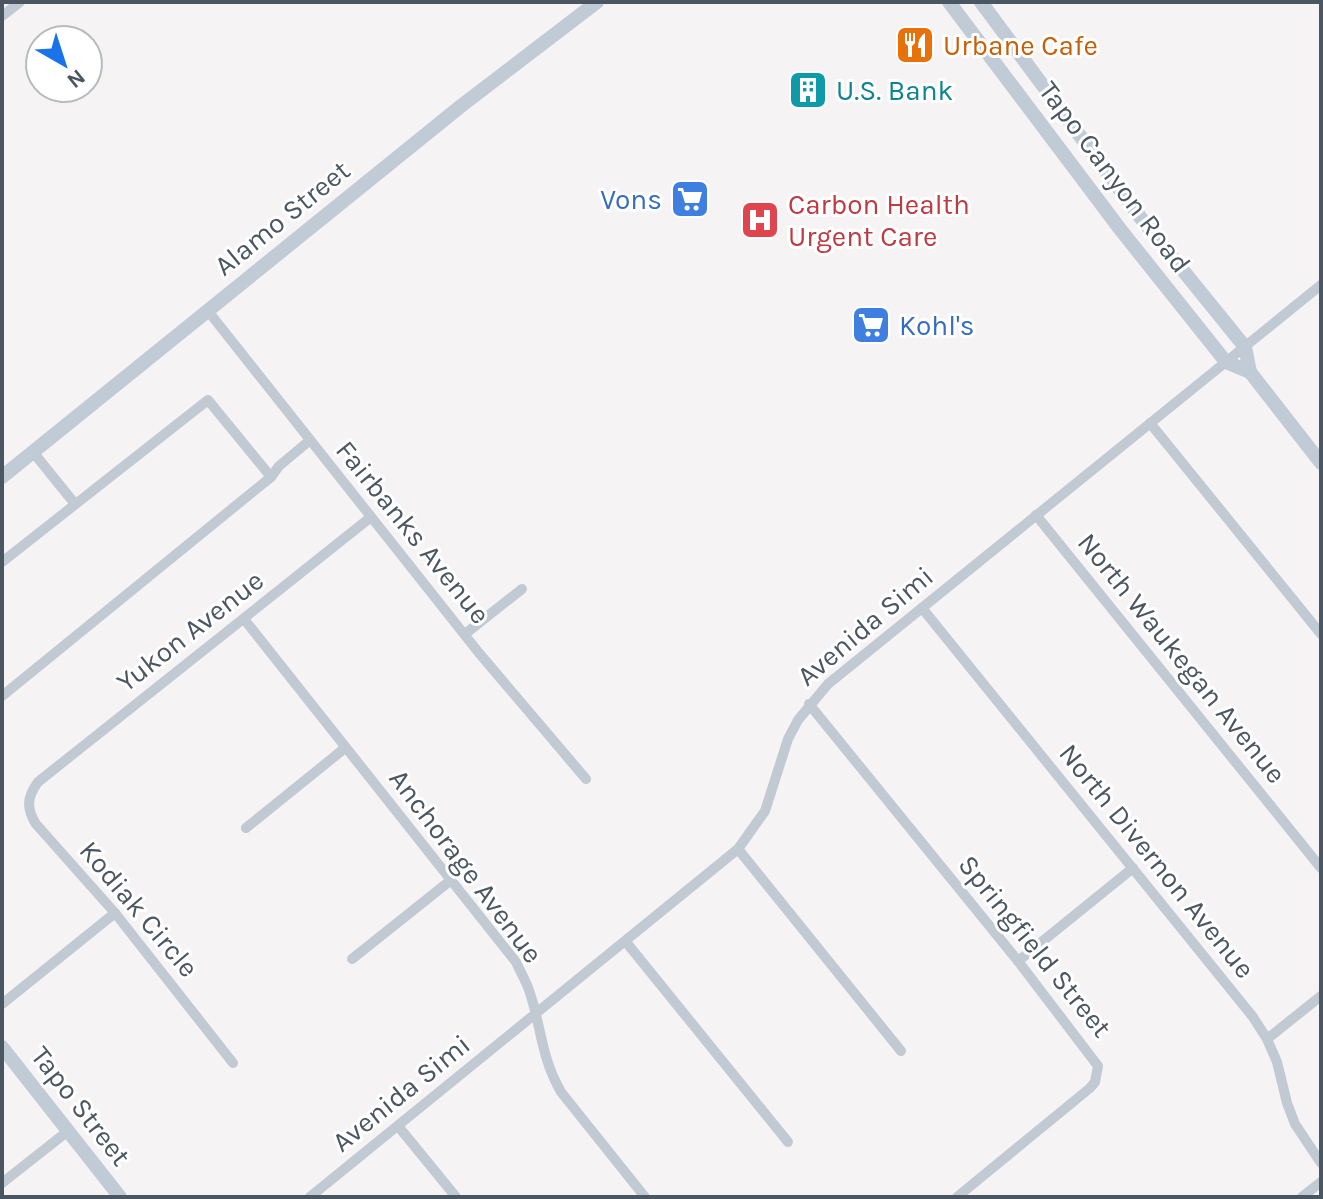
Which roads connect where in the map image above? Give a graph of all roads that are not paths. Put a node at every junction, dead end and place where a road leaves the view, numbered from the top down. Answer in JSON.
{"nodes":[{"id":1,"x":20,"y":2,"type":"edge"},
{"id":2,"x":597,"y":2,"type":"edge"},
{"id":3,"x":949,"y":2,"type":"edge"},
{"id":4,"x":981,"y":2,"type":"edge"},
{"id":5,"x":2,"y":16,"type":"edge"},
{"id":6,"x":1321,"y":285,"type":"edge"},
{"id":7,"x":208,"y":311,"type":"junction"},
{"id":8,"x":1245,"y":347,"type":"junction"},
{"id":9,"x":1226,"y":362,"type":"junction"},
{"id":10,"x":1250,"y":372,"type":"junction"},
{"id":11,"x":1150,"y":423,"type":"junction"},
{"id":12,"x":309,"y":441,"type":"junction"},
{"id":13,"x":33,"y":452,"type":"junction"},
{"id":14,"x":1321,"y":463,"type":"edge"},
{"id":15,"x":2,"y":477,"type":"edge"},
{"id":16,"x":271,"y":477,"type":"junction"},
{"id":17,"x":75,"y":504,"type":"junction"},
{"id":18,"x":1036,"y":515,"type":"junction"},
{"id":19,"x":371,"y":517,"type":"junction"},
{"id":20,"x":2,"y":562,"type":"edge"},
{"id":21,"x":522,"y":589,"type":"dead end"},
{"id":22,"x":922,"y":608,"type":"junction"},
{"id":23,"x":244,"y":619,"type":"junction"},
{"id":24,"x":465,"y":634,"type":"junction"},
{"id":25,"x":1321,"y":634,"type":"edge"},
{"id":26,"x":2,"y":696,"type":"edge"},
{"id":27,"x":809,"y":704,"type":"junction"},
{"id":28,"x":345,"y":748,"type":"junction"},
{"id":29,"x":586,"y":779,"type":"dead end"},
{"id":30,"x":38,"y":782,"type":"joint"},
{"id":31,"x":246,"y":828,"type":"dead end"},
{"id":32,"x":738,"y":849,"type":"junction"},
{"id":33,"x":1133,"y":868,"type":"junction"},
{"id":34,"x":1321,"y":868,"type":"edge"},
{"id":35,"x":451,"y":880,"type":"junction"},
{"id":36,"x":115,"y":913,"type":"junction"},
{"id":37,"x":626,"y":942,"type":"junction"},
{"id":38,"x":352,"y":959,"type":"dead end"},
{"id":39,"x":1018,"y":961,"type":"junction"},
{"id":40,"x":1321,"y":996,"type":"edge"},
{"id":41,"x":2,"y":1004,"type":"edge"},
{"id":42,"x":536,"y":1015,"type":"junction"},
{"id":43,"x":1267,"y":1039,"type":"junction"},
{"id":44,"x":2,"y":1047,"type":"edge"},
{"id":45,"x":901,"y":1051,"type":"dead end"},
{"id":46,"x":233,"y":1063,"type":"dead end"},
{"id":47,"x":398,"y":1126,"type":"junction"},
{"id":48,"x":68,"y":1131,"type":"junction"},
{"id":49,"x":788,"y":1142,"type":"dead end"},
{"id":50,"x":1321,"y":1163,"type":"edge"},
{"id":51,"x":1321,"y":1182,"type":"edge"},
{"id":52,"x":2,"y":1183,"type":"edge"},
{"id":53,"x":120,"y":1197,"type":"edge"},
{"id":54,"x":310,"y":1197,"type":"edge"},
{"id":55,"x":456,"y":1197,"type":"edge"},
{"id":56,"x":645,"y":1197,"type":"edge"},
{"id":57,"x":957,"y":1197,"type":"edge"},
{"id":58,"x":1302,"y":1197,"type":"edge"}],
"edges":[{"from":1,"to":5,"type":"street"},
{"from":2,"to":7,"type":"main road","name":"Alamo Street"},
{"from":3,"to":9,"type":"main road","name":"Tapo Canyon Road"},
{"from":4,"to":8,"type":"main road","name":"Tapo Canyon Road"},
{"from":6,"to":8,"type":"street","name":"Avenida Simi"},
{"from":7,"to":12,"type":"street","name":"Fairbanks Avenue"},
{"from":7,"to":13,"type":"main road","name":"Alamo Street"},
{"from":8,"to":9,"type":"street","name":"Avenida Simi"},
{"from":8,"to":10,"type":"main road","name":"Tapo Canyon Road"},
{"from":9,"to":10,"type":"main road","name":"Tapo Canyon Road"},
{"from":9,"to":11,"type":"street","name":"Avenida Simi"},
{"from":10,"to":14,"type":"main road","name":"Tapo Canyon Road"},
{"from":11,"to":18,"type":"street","name":"Avenida Simi"},
{"from":11,"to":25,"type":"street"},
{"from":12,"to":16,"type":"street"},
{"from":12,"to":19,"type":"street","name":"Fairbanks Avenue"},
{"from":13,"to":15,"type":"main road","name":"Alamo Street"},
{"from":13,"to":17,"type":"street"},
{"from":16,"to":17,"type":"street"},
{"from":16,"to":26,"type":"street"},
{"from":17,"to":20,"type":"street"},
{"from":18,"to":22,"type":"street","name":"Avenida Simi"},
{"from":18,"to":34,"type":"street","name":"North Waukegan Avenue"},
{"from":19,"to":23,"type":"street","name":"Yukon Avenue"},
{"from":19,"to":24,"type":"street","name":"Fairbanks Avenue"},
{"from":21,"to":24,"type":"street"},
{"from":22,"to":27,"type":"street","name":"Avenida Simi"},
{"from":22,"to":33,"type":"street","name":"North Divernon Avenue"},
{"from":23,"to":28,"type":"street","name":"Anchorage Avenue"},
{"from":23,"to":30,"type":"street","name":"Yukon Avenue"},
{"from":24,"to":29,"type":"street","name":"Fairbanks Avenue"},
{"from":27,"to":32,"type":"street","name":"Avenida Simi"},
{"from":27,"to":39,"type":"street","name":"Springfield Street"},
{"from":28,"to":31,"type":"street"},
{"from":28,"to":35,"type":"street","name":"Anchorage Avenue"},
{"from":30,"to":36,"type":"street","name":"Kodiak Circle"},
{"from":32,"to":37,"type":"street","name":"Avenida Simi"},
{"from":32,"to":45,"type":"street"},
{"from":33,"to":39,"type":"street"},
{"from":33,"to":43,"type":"street","name":"North Divernon Avenue"},
{"from":35,"to":38,"type":"street"},
{"from":35,"to":42,"type":"street","name":"Anchorage Avenue"},
{"from":36,"to":41,"type":"street"},
{"from":36,"to":46,"type":"street","name":"Kodiak Circle"},
{"from":37,"to":42,"type":"street","name":"Avenida Simi"},
{"from":37,"to":49,"type":"street"},
{"from":39,"to":57,"type":"street","name":"Springfield Street"},
{"from":40,"to":43,"type":"street"},
{"from":42,"to":47,"type":"street","name":"Avenida Simi"},
{"from":42,"to":56,"type":"street","name":"Anchorage Avenue"},
{"from":43,"to":50,"type":"street","name":"North Divernon Avenue"},
{"from":44,"to":48,"type":"main road","name":"Tapo Street"},
{"from":47,"to":54,"type":"street","name":"Avenida Simi"},
{"from":47,"to":55,"type":"street"},
{"from":48,"to":52,"type":"street"},
{"from":48,"to":53,"type":"main road","name":"Tapo Street"},
{"from":51,"to":58,"type":"street"}]}
